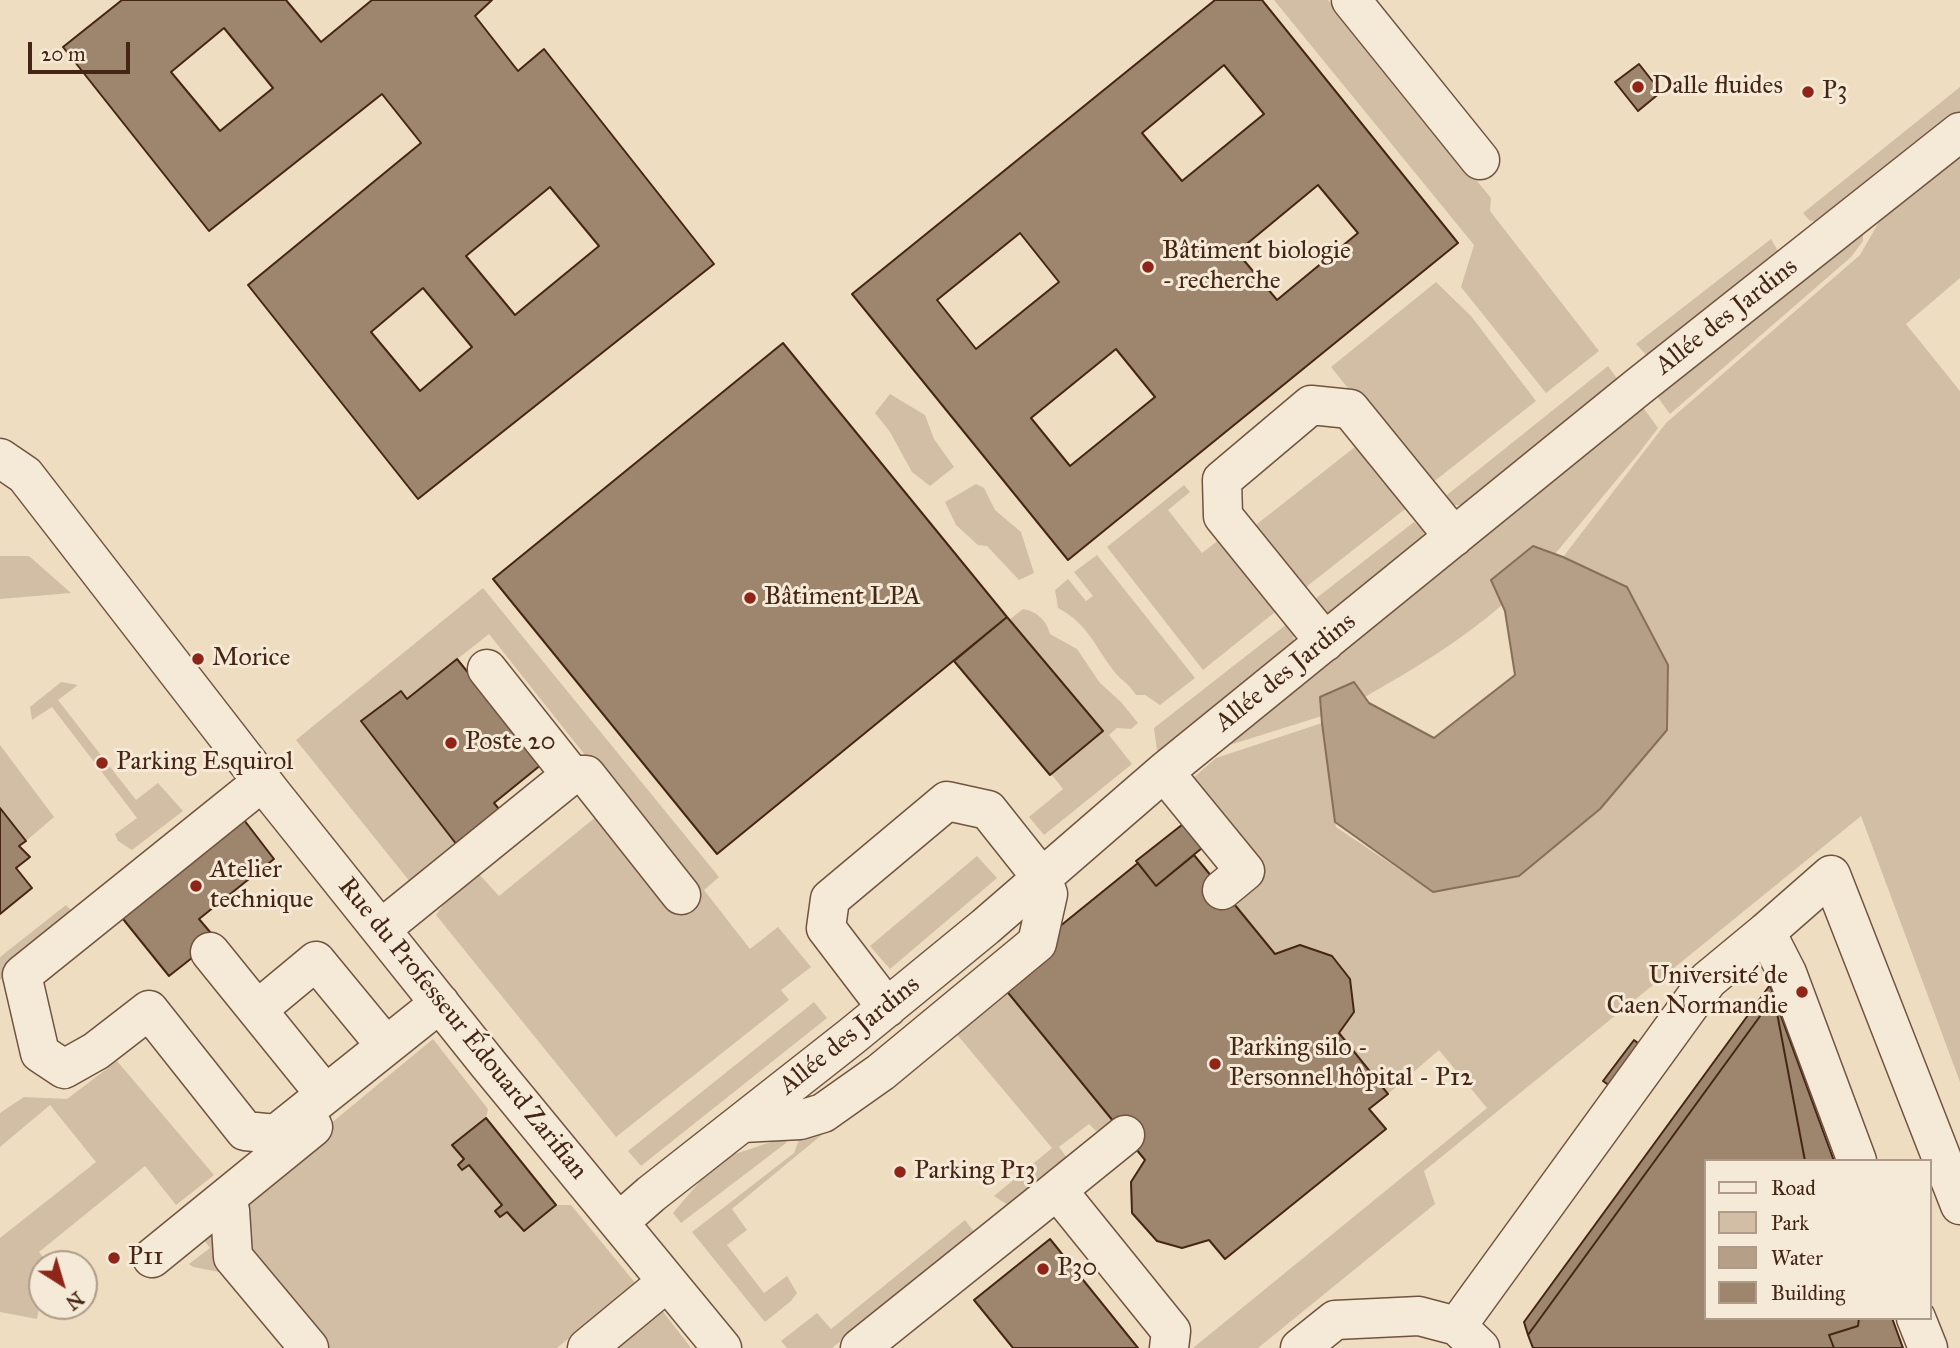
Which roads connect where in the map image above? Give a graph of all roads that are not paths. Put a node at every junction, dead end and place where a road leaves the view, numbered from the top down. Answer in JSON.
{"nodes":[{"id":1,"x":1351,"y":0,"type":"edge"},
{"id":2,"x":1960,"y":132,"type":"edge"},
{"id":3,"x":1480,"y":160,"type":"dead end"},
{"id":4,"x":12,"y":467,"type":"edge"},
{"id":5,"x":1454,"y":537,"type":"junction"},
{"id":6,"x":1325,"y":642,"type":"junction"},
{"id":7,"x":487,"y":668,"type":"dead end"},
{"id":8,"x":252,"y":768,"type":"junction"},
{"id":9,"x":1164,"y":772,"type":"junction"},
{"id":10,"x":571,"y":775,"type":"junction"},
{"id":11,"x":1042,"y":878,"type":"junction"},
{"id":12,"x":1222,"y":890,"type":"dead end"},
{"id":13,"x":681,"y":895,"type":"dead end"},
{"id":14,"x":381,"y":929,"type":"junction"},
{"id":15,"x":1766,"y":932,"type":"junction"},
{"id":16,"x":210,"y":952,"type":"dead end"},
{"id":17,"x":887,"y":1008,"type":"junction"},
{"id":18,"x":446,"y":1009,"type":"junction"},
{"id":19,"x":257,"y":1010,"type":"junction"},
{"id":20,"x":386,"y":1046,"type":"junction"},
{"id":21,"x":326,"y":1094,"type":"junction"},
{"id":22,"x":742,"y":1123,"type":"junction"},
{"id":23,"x":1125,"y":1135,"type":"dead end"},
{"id":24,"x":1856,"y":1159,"type":"edge"},
{"id":25,"x":1057,"y":1190,"type":"junction"},
{"id":26,"x":225,"y":1199,"type":"junction"},
{"id":27,"x":1960,"y":1205,"type":"edge"},
{"id":28,"x":619,"y":1222,"type":"junction"},
{"id":29,"x":152,"y":1258,"type":"dead end"},
{"id":30,"x":667,"y":1282,"type":"junction"},
{"id":31,"x":1917,"y":1320,"type":"edge"},
{"id":32,"x":1469,"y":1337,"type":"edge"},
{"id":33,"x":869,"y":1345,"type":"edge"},
{"id":34,"x":309,"y":1348,"type":"edge"},
{"id":35,"x":587,"y":1348,"type":"edge"},
{"id":36,"x":722,"y":1348,"type":"edge"},
{"id":37,"x":1170,"y":1348,"type":"edge"},
{"id":38,"x":1300,"y":1348,"type":"edge"},
{"id":39,"x":1927,"y":1348,"type":"edge"}],
"edges":[{"from":1,"to":3,"type":"street"},
{"from":2,"to":5,"type":"street","name":"Allée des Jardins"},
{"from":4,"to":8,"type":"street","name":"Rue du Professeur Édouard Zarifian"},
{"from":5,"to":6,"type":"street","name":"Allée des Jardins"},
{"from":5,"to":6,"type":"street"},
{"from":6,"to":9,"type":"street","name":"Allée des Jardins"},
{"from":7,"to":10,"type":"street"},
{"from":8,"to":14,"type":"street","name":"Rue du Professeur Édouard Zarifian"},
{"from":8,"to":21,"type":"street"},
{"from":9,"to":11,"type":"street","name":"Allée des Jardins"},
{"from":9,"to":12,"type":"street"},
{"from":10,"to":13,"type":"street"},
{"from":10,"to":14,"type":"street"},
{"from":11,"to":17,"type":"street","name":"Allée des Jardins"},
{"from":11,"to":17,"type":"street"},
{"from":11,"to":22,"type":"street"},
{"from":14,"to":18,"type":"street","name":"Rue du Professeur Édouard Zarifian"},
{"from":15,"to":24,"type":"street"},
{"from":15,"to":27,"type":"street"},
{"from":15,"to":32,"type":"street"},
{"from":16,"to":19,"type":"street"},
{"from":17,"to":22,"type":"street","name":"Allée des Jardins"},
{"from":18,"to":20,"type":"street"},
{"from":18,"to":26,"type":"street"},
{"from":18,"to":28,"type":"street","name":"Rue du Professeur Édouard Zarifian"},
{"from":19,"to":20,"type":"street"},
{"from":19,"to":21,"type":"street"},
{"from":20,"to":21,"type":"street"},
{"from":22,"to":28,"type":"street","name":"Allée des Jardins"},
{"from":23,"to":25,"type":"street"},
{"from":25,"to":33,"type":"street"},
{"from":25,"to":37,"type":"street"},
{"from":26,"to":29,"type":"street"},
{"from":26,"to":34,"type":"street"},
{"from":28,"to":30,"type":"street","name":"Rue du Professeur Édouard Zarifian"},
{"from":30,"to":35,"type":"street"},
{"from":30,"to":36,"type":"street","name":"Rue du Professeur Édouard Zarifian"},
{"from":31,"to":39,"type":"street"},
{"from":32,"to":38,"type":"street"}]}
